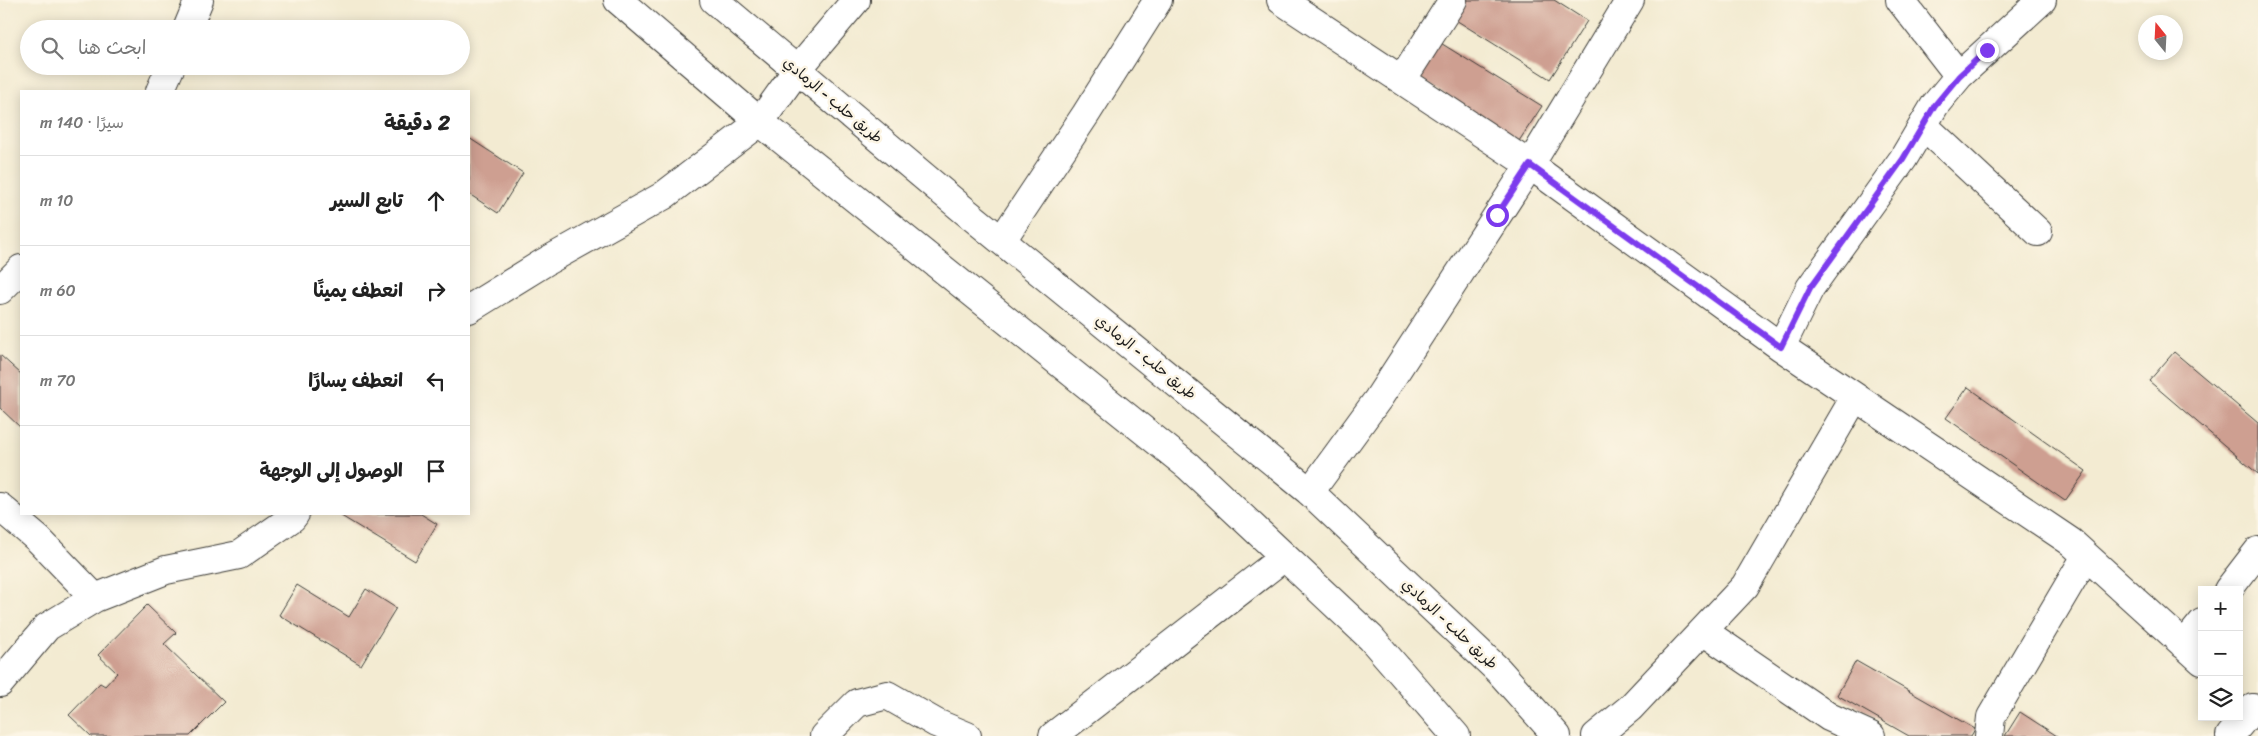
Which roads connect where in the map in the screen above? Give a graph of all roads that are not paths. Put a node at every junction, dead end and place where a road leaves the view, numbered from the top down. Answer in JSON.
{"nodes":[{"id":1,"x":199,"y":0,"type":"edge"},
{"id":2,"x":618,"y":0,"type":"edge"},
{"id":3,"x":714,"y":0,"type":"edge"},
{"id":4,"x":856,"y":0,"type":"edge"},
{"id":5,"x":1158,"y":0,"type":"edge"},
{"id":6,"x":1281,"y":0,"type":"edge"},
{"id":7,"x":1453,"y":0,"type":"edge"},
{"id":8,"x":1630,"y":0,"type":"edge"},
{"id":9,"x":1900,"y":0,"type":"edge"},
{"id":10,"x":2042,"y":0,"type":"edge"},
{"id":11,"x":191,"y":20,"type":"edge"},
{"id":12,"x":797,"y":70,"type":"junction"},
{"id":13,"x":167,"y":75,"type":"edge"},
{"id":14,"x":1959,"y":76,"type":"junction"},
{"id":15,"x":1402,"y":80,"type":"junction"},
{"id":16,"x":160,"y":90,"type":"edge"},
{"id":17,"x":760,"y":122,"type":"junction"},
{"id":18,"x":1923,"y":125,"type":"junction"},
{"id":19,"x":1530,"y":165,"type":"junction"},
{"id":20,"x":2038,"y":232,"type":"dead end"},
{"id":21,"x":1002,"y":240,"type":"junction"},
{"id":22,"x":20,"y":270,"type":"edge"},
{"id":23,"x":0,"y":290,"type":"edge"},
{"id":24,"x":470,"y":308,"type":"edge"},
{"id":25,"x":1781,"y":347,"type":"junction"},
{"id":26,"x":1855,"y":397,"type":"junction"},
{"id":27,"x":1310,"y":492,"type":"junction"},
{"id":28,"x":0,"y":507,"type":"edge"},
{"id":29,"x":294,"y":515,"type":"edge"},
{"id":30,"x":2258,"y":552,"type":"edge"},
{"id":31,"x":2086,"y":556,"type":"junction"},
{"id":32,"x":1284,"y":557,"type":"junction"},
{"id":33,"x":2231,"y":586,"type":"edge"},
{"id":34,"x":95,"y":598,"type":"junction"},
{"id":35,"x":1703,"y":630,"type":"junction"},
{"id":36,"x":2200,"y":631,"type":"edge"},
{"id":37,"x":2193,"y":653,"type":"edge"},
{"id":38,"x":0,"y":683,"type":"edge"},
{"id":39,"x":2250,"y":705,"type":"edge"},
{"id":40,"x":824,"y":736,"type":"edge"},
{"id":41,"x":967,"y":736,"type":"edge"},
{"id":42,"x":1053,"y":736,"type":"edge"},
{"id":43,"x":1456,"y":736,"type":"edge"},
{"id":44,"x":1557,"y":736,"type":"edge"},
{"id":45,"x":1596,"y":736,"type":"edge"},
{"id":46,"x":1871,"y":736,"type":"edge"},
{"id":47,"x":1989,"y":736,"type":"edge"},
{"id":48,"x":2230,"y":736,"type":"edge"}],
"edges":[{"from":1,"to":11,"type":"main road"},
{"from":2,"to":17,"type":"main road"},
{"from":3,"to":12,"type":"main road","name":"طريق حلب - الرمادي"},
{"from":4,"to":12,"type":"main road"},
{"from":5,"to":21,"type":"main road"},
{"from":6,"to":15,"type":"main road"},
{"from":7,"to":15,"type":"main road"},
{"from":8,"to":19,"type":"main road"},
{"from":9,"to":14,"type":"main road"},
{"from":10,"to":14,"type":"main road"},
{"from":12,"to":17,"type":"main road"},
{"from":12,"to":21,"type":"main road","name":"طريق حلب - الرمادي"},
{"from":13,"to":16,"type":"main road"},
{"from":14,"to":18,"type":"main road"},
{"from":15,"to":19,"type":"main road"},
{"from":17,"to":24,"type":"main road"},
{"from":17,"to":32,"type":"main road"},
{"from":18,"to":20,"type":"main road"},
{"from":18,"to":25,"type":"main road"},
{"from":19,"to":25,"type":"main road"},
{"from":19,"to":27,"type":"main road"},
{"from":21,"to":27,"type":"main road","name":"طريق حلب - الرمادي"},
{"from":22,"to":23,"type":"main road"},
{"from":25,"to":26,"type":"main road"},
{"from":26,"to":31,"type":"main road"},
{"from":26,"to":35,"type":"main road"},
{"from":27,"to":44,"type":"main road","name":"طريق حلب - الرمادي"},
{"from":28,"to":34,"type":"main road"},
{"from":29,"to":34,"type":"main road"},
{"from":30,"to":33,"type":"main road"},
{"from":31,"to":37,"type":"main road"},
{"from":31,"to":47,"type":"main road"},
{"from":32,"to":42,"type":"main road"},
{"from":32,"to":43,"type":"main road"},
{"from":34,"to":38,"type":"main road"},
{"from":35,"to":45,"type":"main road"},
{"from":35,"to":46,"type":"main road"},
{"from":36,"to":37,"type":"main road"},
{"from":39,"to":48,"type":"main road"},
{"from":40,"to":41,"type":"main road"}]}
